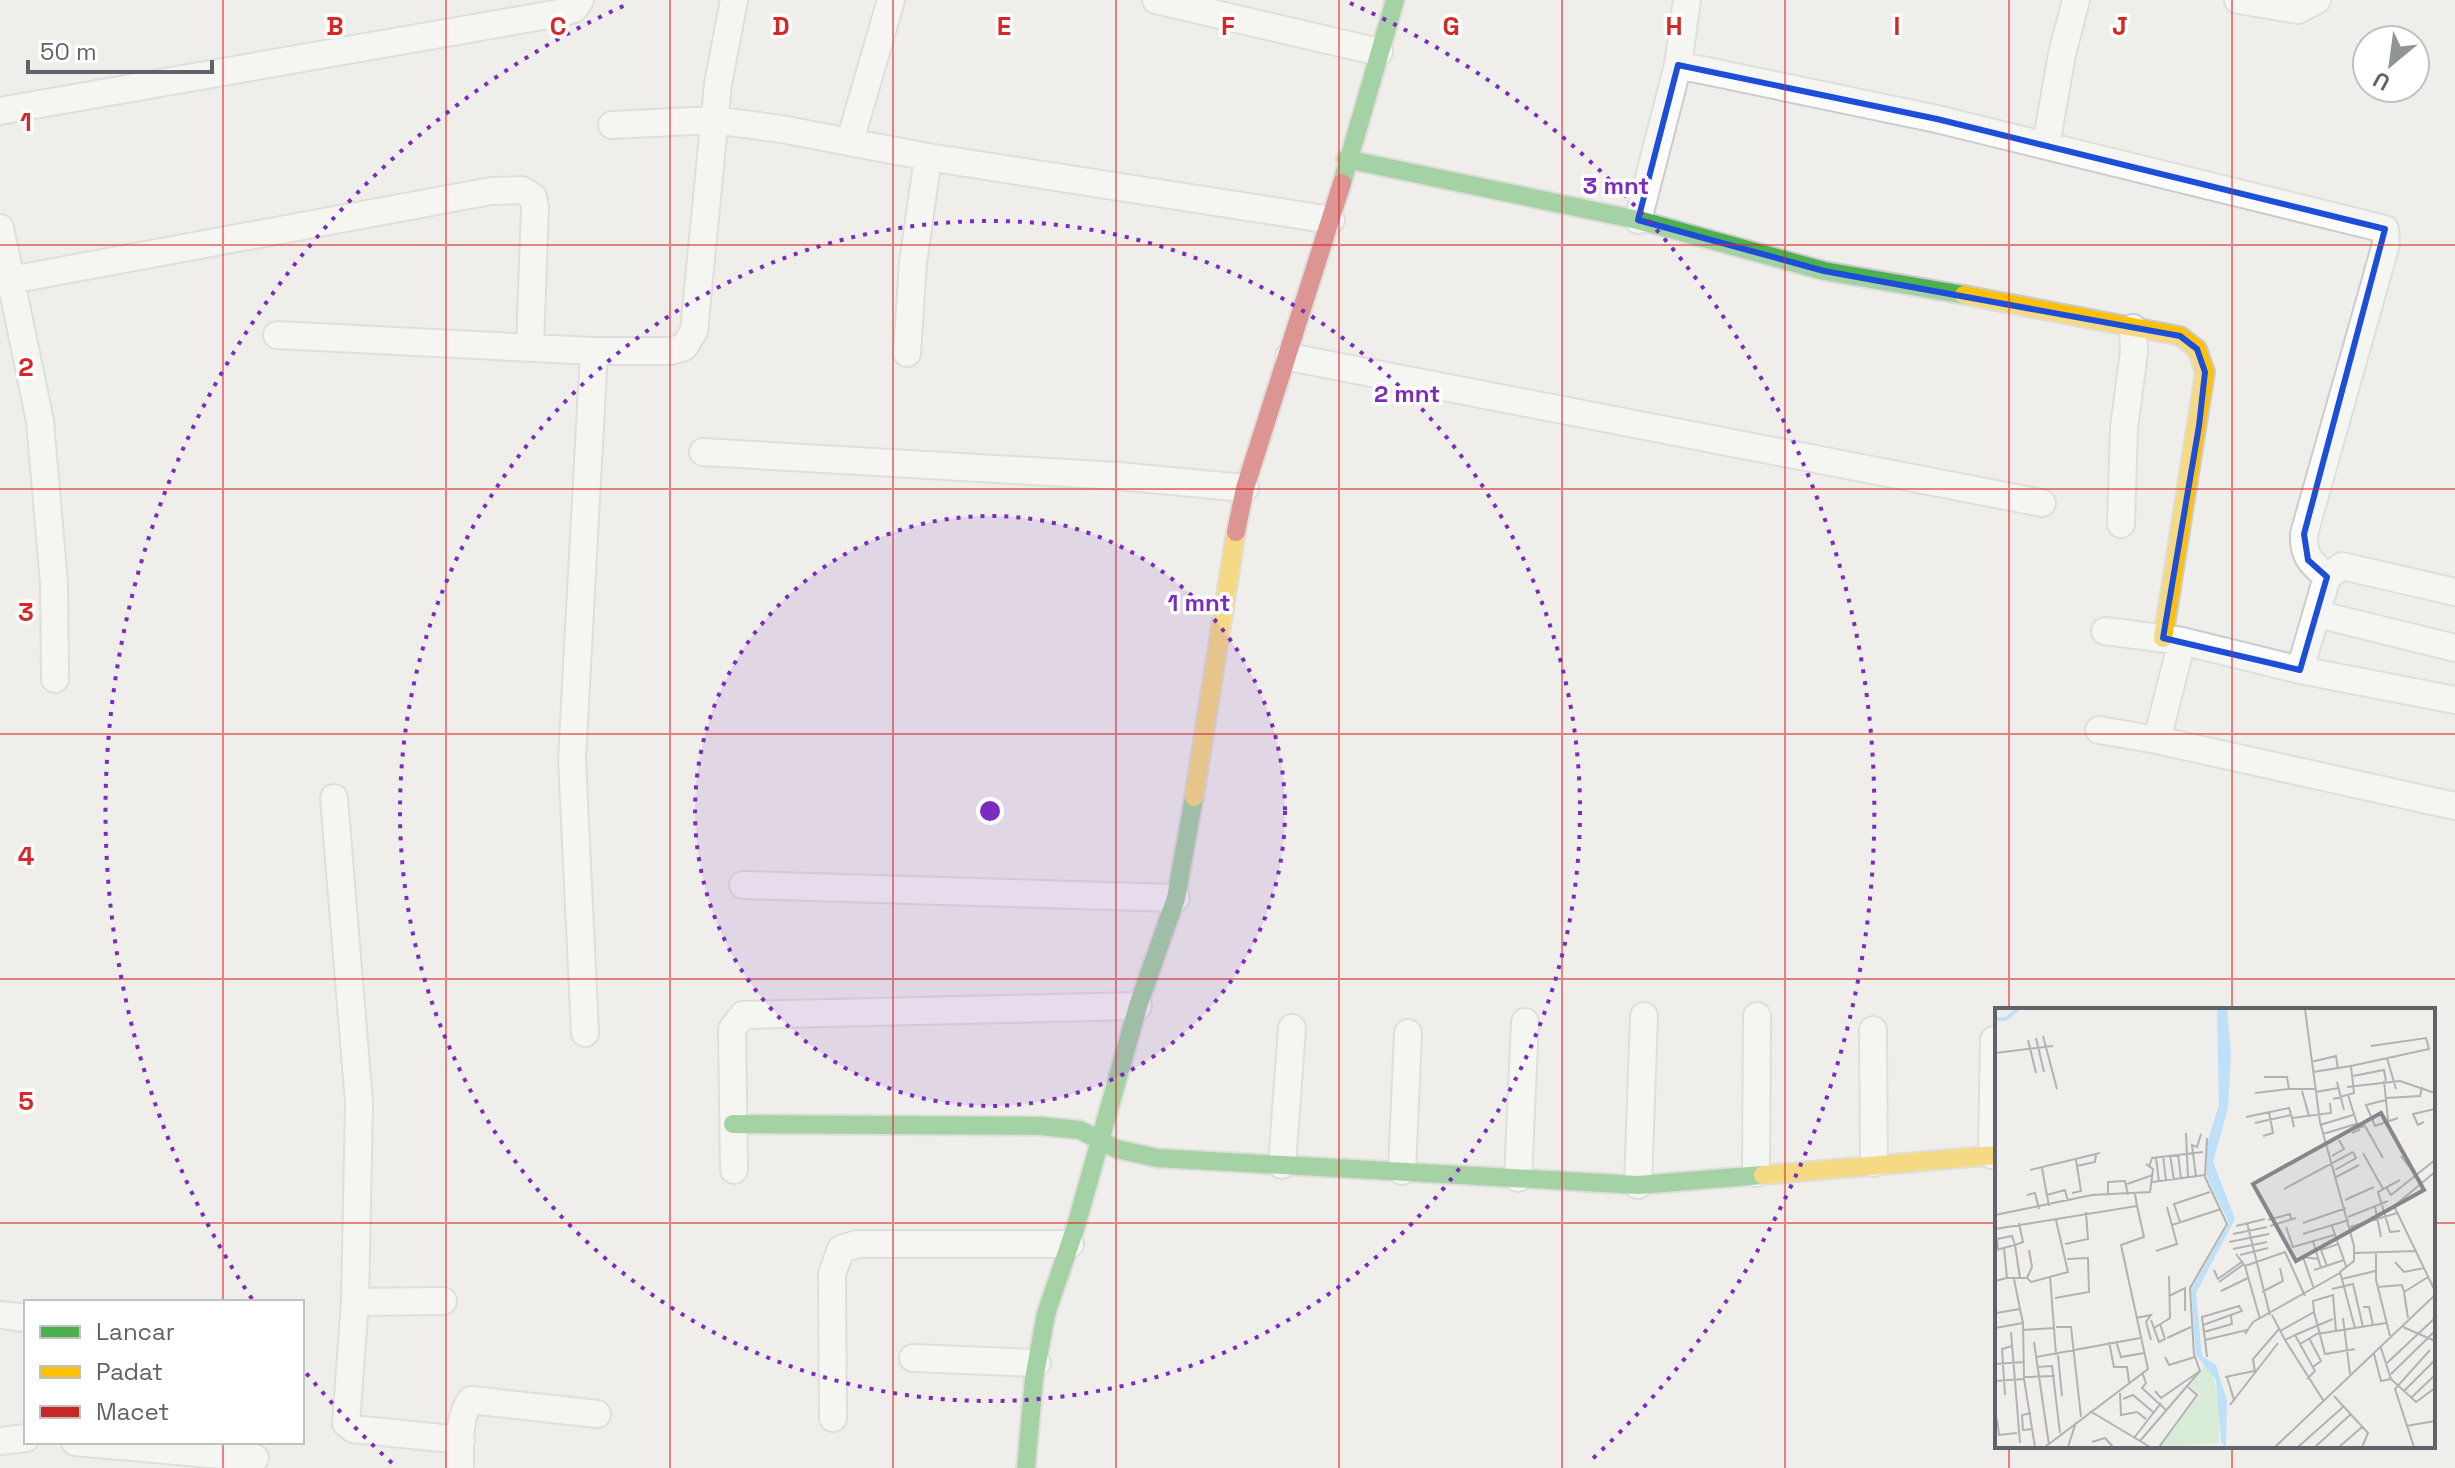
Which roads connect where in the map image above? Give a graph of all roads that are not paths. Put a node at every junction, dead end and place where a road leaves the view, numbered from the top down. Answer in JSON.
{"nodes":[{"id":1,"x":580,"y":0,"type":"edge"},
{"id":2,"x":734,"y":0,"type":"edge"},
{"id":3,"x":891,"y":0,"type":"edge"},
{"id":4,"x":1156,"y":0,"type":"edge"},
{"id":5,"x":1395,"y":0,"type":"edge"},
{"id":6,"x":1687,"y":0,"type":"edge"},
{"id":7,"x":2076,"y":0,"type":"edge"},
{"id":8,"x":2238,"y":0,"type":"edge"},
{"id":9,"x":2317,"y":0,"type":"edge"},
{"id":10,"x":1379,"y":52,"type":"junction"},
{"id":11,"x":1678,"y":65,"type":"junction"},
{"id":12,"x":0,"y":111,"type":"edge"},
{"id":13,"x":714,"y":120,"type":"junction"},
{"id":14,"x":612,"y":125,"type":"dead end"},
{"id":15,"x":850,"y":141,"type":"junction"},
{"id":16,"x":2046,"y":145,"type":"junction"},
{"id":17,"x":928,"y":157,"type":"junction"},
{"id":18,"x":1346,"y":159,"type":"junction"},
{"id":19,"x":1331,"y":220,"type":"junction"},
{"id":20,"x":1638,"y":220,"type":"junction"},
{"id":21,"x":0,"y":228,"type":"edge"},
{"id":22,"x":5,"y":281,"type":"edge"},
{"id":23,"x":2133,"y":328,"type":"junction"},
{"id":24,"x":277,"y":335,"type":"dead end"},
{"id":25,"x":530,"y":346,"type":"junction"},
{"id":26,"x":594,"y":351,"type":"junction"},
{"id":27,"x":907,"y":353,"type":"dead end"},
{"id":28,"x":1289,"y":357,"type":"junction"},
{"id":29,"x":703,"y":452,"type":"dead end"},
{"id":30,"x":1245,"y":488,"type":"junction"},
{"id":31,"x":2042,"y":503,"type":"dead end"},
{"id":32,"x":2121,"y":524,"type":"dead end"},
{"id":33,"x":2327,"y":577,"type":"junction"},
{"id":34,"x":2455,"y":592,"type":"edge"},
{"id":35,"x":2317,"y":614,"type":"junction"},
{"id":36,"x":2105,"y":631,"type":"dead end"},
{"id":37,"x":2172,"y":639,"type":"junction"},
{"id":38,"x":2455,"y":648,"type":"edge"},
{"id":39,"x":2300,"y":670,"type":"junction"},
{"id":40,"x":55,"y":679,"type":"dead end"},
{"id":41,"x":2455,"y":700,"type":"edge"},
{"id":42,"x":2099,"y":730,"type":"dead end"},
{"id":43,"x":2157,"y":740,"type":"junction"},
{"id":44,"x":334,"y":798,"type":"dead end"},
{"id":45,"x":2455,"y":806,"type":"edge"},
{"id":46,"x":743,"y":885,"type":"dead end"},
{"id":47,"x":1176,"y":898,"type":"junction"},
{"id":48,"x":1138,"y":1006,"type":"junction"},
{"id":49,"x":1644,"y":1016,"type":"dead end"},
{"id":50,"x":1757,"y":1016,"type":"dead end"},
{"id":51,"x":1525,"y":1022,"type":"dead end"},
{"id":52,"x":1292,"y":1028,"type":"dead end"},
{"id":53,"x":1873,"y":1030,"type":"dead end"},
{"id":54,"x":585,"y":1033,"type":"dead end"},
{"id":55,"x":1408,"y":1033,"type":"dead end"},
{"id":56,"x":1994,"y":1040,"type":"dead end"},
{"id":57,"x":733,"y":1124,"type":"junction"},
{"id":58,"x":1100,"y":1139,"type":"junction"},
{"id":59,"x":1995,"y":1155,"type":"edge"},
{"id":60,"x":1874,"y":1163,"type":"junction"},
{"id":61,"x":1282,"y":1165,"type":"junction"},
{"id":62,"x":734,"y":1170,"type":"dead end"},
{"id":63,"x":1402,"y":1171,"type":"junction"},
{"id":64,"x":1756,"y":1173,"type":"junction"},
{"id":65,"x":1518,"y":1178,"type":"junction"},
{"id":66,"x":1638,"y":1185,"type":"junction"},
{"id":67,"x":1070,"y":1244,"type":"junction"},
{"id":68,"x":443,"y":1301,"type":"dead end"},
{"id":69,"x":355,"y":1302,"type":"junction"},
{"id":70,"x":0,"y":1315,"type":"edge"},
{"id":71,"x":24,"y":1318,"type":"edge"},
{"id":72,"x":913,"y":1358,"type":"dead end"},
{"id":73,"x":1037,"y":1363,"type":"junction"},
{"id":74,"x":597,"y":1414,"type":"dead end"},
{"id":75,"x":833,"y":1418,"type":"dead end"},
{"id":76,"x":24,"y":1438,"type":"edge"},
{"id":77,"x":461,"y":1440,"type":"junction"},
{"id":78,"x":0,"y":1441,"type":"edge"},
{"id":79,"x":94,"y":1444,"type":"edge"},
{"id":80,"x":186,"y":1454,"type":"edge"},
{"id":81,"x":255,"y":1458,"type":"dead end"},
{"id":82,"x":460,"y":1468,"type":"edge"},
{"id":83,"x":1026,"y":1468,"type":"edge"}],
"edges":[{"from":1,"to":12,"type":"street"},
{"from":2,"to":13,"type":"street"},
{"from":3,"to":15,"type":"street"},
{"from":4,"to":10,"type":"street"},
{"from":5,"to":10,"type":"street"},
{"from":6,"to":11,"type":"street"},
{"from":7,"to":16,"type":"street"},
{"from":8,"to":9,"type":"street"},
{"from":10,"to":18,"type":"street"},
{"from":11,"to":16,"type":"street"},
{"from":11,"to":20,"type":"street"},
{"from":13,"to":14,"type":"street"},
{"from":13,"to":15,"type":"street"},
{"from":13,"to":26,"type":"street"},
{"from":15,"to":17,"type":"street"},
{"from":16,"to":33,"type":"street"},
{"from":17,"to":19,"type":"street"},
{"from":17,"to":27,"type":"street"},
{"from":18,"to":19,"type":"street"},
{"from":18,"to":20,"type":"street"},
{"from":19,"to":28,"type":"street"},
{"from":20,"to":23,"type":"street"},
{"from":21,"to":22,"type":"street"},
{"from":22,"to":25,"type":"street"},
{"from":22,"to":40,"type":"street"},
{"from":23,"to":32,"type":"street"},
{"from":23,"to":37,"type":"street"},
{"from":24,"to":25,"type":"street"},
{"from":25,"to":26,"type":"street"},
{"from":26,"to":54,"type":"street"},
{"from":28,"to":30,"type":"street"},
{"from":28,"to":31,"type":"street"},
{"from":29,"to":30,"type":"street"},
{"from":30,"to":47,"type":"street"},
{"from":33,"to":34,"type":"street"},
{"from":33,"to":35,"type":"street"},
{"from":35,"to":38,"type":"street"},
{"from":35,"to":39,"type":"street"},
{"from":36,"to":37,"type":"street"},
{"from":37,"to":39,"type":"street"},
{"from":37,"to":43,"type":"street"},
{"from":39,"to":41,"type":"street"},
{"from":42,"to":43,"type":"street"},
{"from":43,"to":45,"type":"street"},
{"from":44,"to":69,"type":"street"},
{"from":46,"to":47,"type":"street"},
{"from":47,"to":48,"type":"street"},
{"from":48,"to":57,"type":"street"},
{"from":48,"to":58,"type":"street"},
{"from":49,"to":66,"type":"street"},
{"from":50,"to":64,"type":"street"},
{"from":51,"to":65,"type":"street"},
{"from":52,"to":61,"type":"street"},
{"from":53,"to":60,"type":"street"},
{"from":55,"to":63,"type":"street"},
{"from":56,"to":59,"type":"street"},
{"from":57,"to":58,"type":"street"},
{"from":57,"to":62,"type":"street"},
{"from":58,"to":61,"type":"street"},
{"from":58,"to":67,"type":"street"},
{"from":59,"to":60,"type":"street"},
{"from":60,"to":64,"type":"street"},
{"from":61,"to":63,"type":"street"},
{"from":63,"to":65,"type":"street"},
{"from":64,"to":66,"type":"street"},
{"from":65,"to":66,"type":"street"},
{"from":67,"to":73,"type":"street"},
{"from":67,"to":75,"type":"street"},
{"from":68,"to":69,"type":"street"},
{"from":69,"to":77,"type":"street"},
{"from":70,"to":71,"type":"street"},
{"from":72,"to":73,"type":"street"},
{"from":73,"to":83,"type":"street"},
{"from":74,"to":77,"type":"street"},
{"from":76,"to":78,"type":"street"},
{"from":77,"to":82,"type":"street"},
{"from":79,"to":80,"type":"street"},
{"from":80,"to":81,"type":"street"}]}
